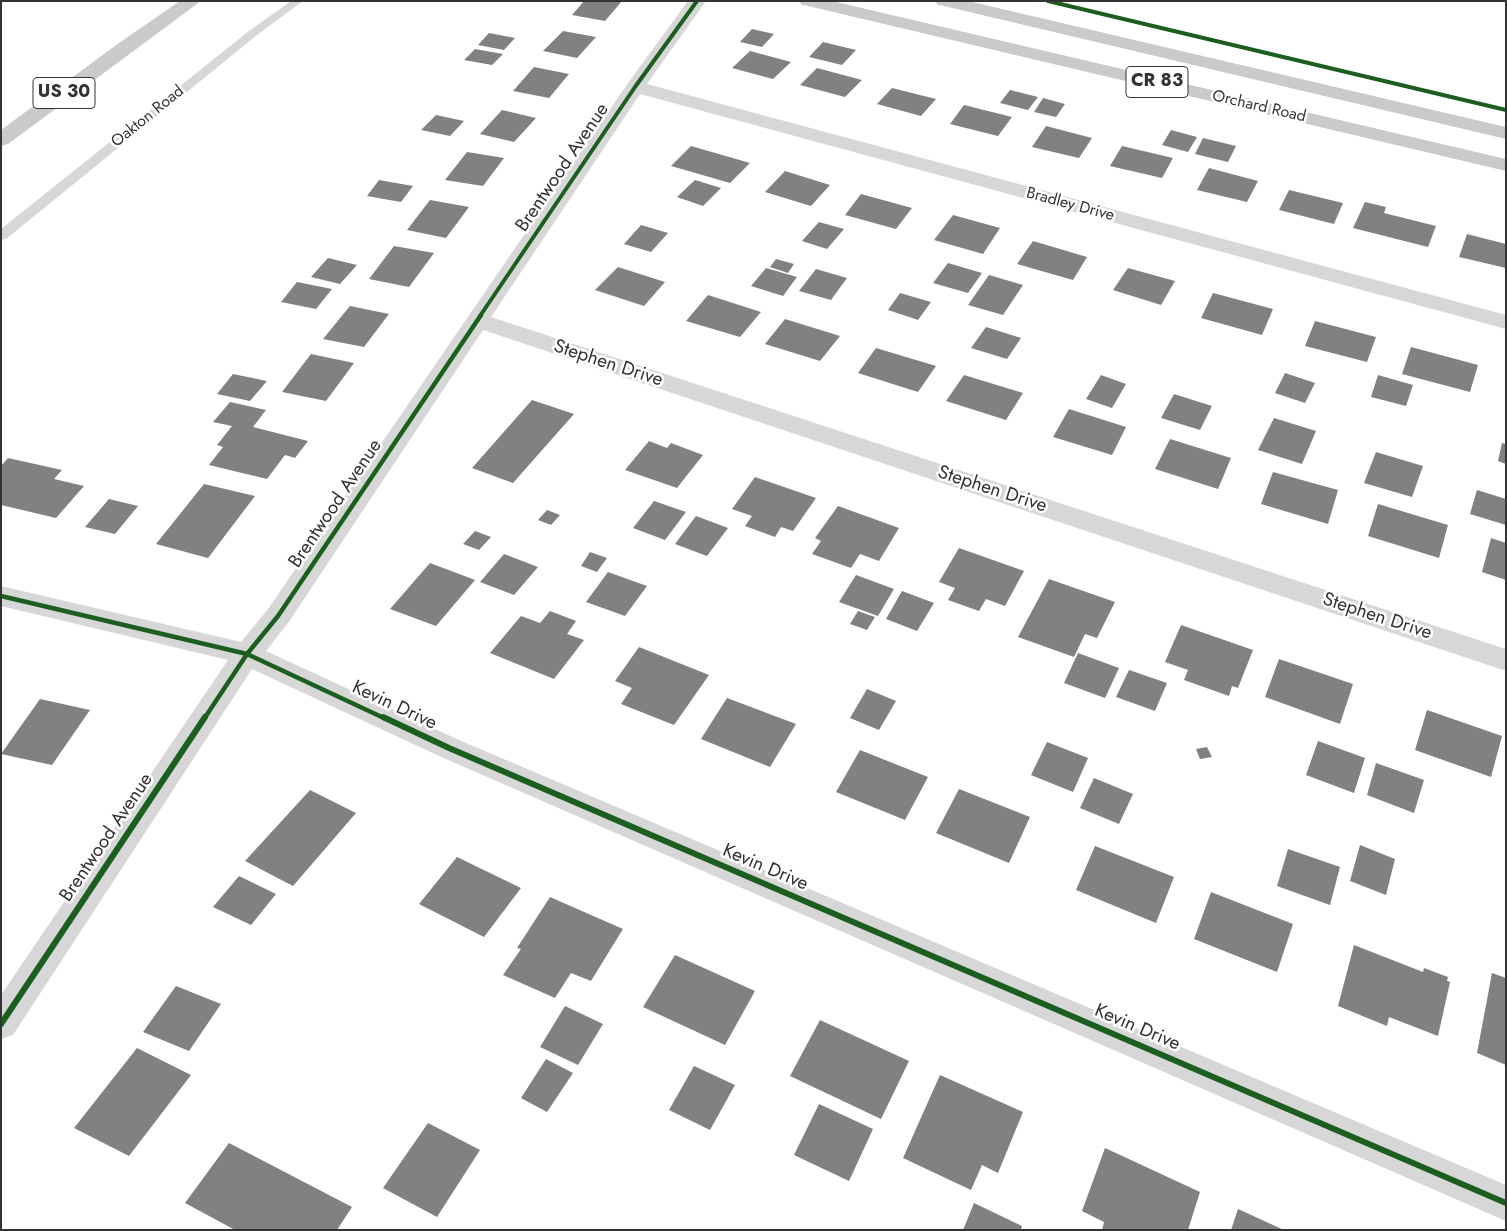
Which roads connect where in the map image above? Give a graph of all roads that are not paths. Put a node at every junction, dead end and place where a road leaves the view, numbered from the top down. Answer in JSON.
{"nodes":[{"id":1,"x":192,"y":1,"type":"edge"},
{"id":2,"x":298,"y":1,"type":"edge"},
{"id":3,"x":697,"y":1,"type":"edge"},
{"id":4,"x":808,"y":1,"type":"edge"},
{"id":5,"x":944,"y":1,"type":"edge"},
{"id":6,"x":635,"y":87,"type":"junction"},
{"id":7,"x":1506,"y":133,"type":"edge"},
{"id":8,"x":1,"y":140,"type":"edge"},
{"id":9,"x":1506,"y":165,"type":"edge"},
{"id":10,"x":1,"y":236,"type":"edge"},
{"id":11,"x":479,"y":321,"type":"junction"},
{"id":12,"x":1506,"y":322,"type":"edge"},
{"id":13,"x":1,"y":596,"type":"edge"},
{"id":14,"x":247,"y":654,"type":"junction"},
{"id":15,"x":1506,"y":660,"type":"edge"},
{"id":16,"x":1,"y":1024,"type":"edge"},
{"id":17,"x":1506,"y":1203,"type":"edge"}],
"edges":[{"from":1,"to":8,"type":"main road","number":"US 30"},
{"from":2,"to":10,"type":"lane","name":"Oakton Road"},
{"from":3,"to":6,"type":"street","name":"Brentwood Avenue"},
{"from":4,"to":9,"type":"main road","name":"Orchard Road","number":"CR 83"},
{"from":5,"to":7,"type":"main road","name":"Orchard Road","number":"CR 83"},
{"from":6,"to":11,"type":"street","name":"Brentwood Avenue"},
{"from":6,"to":12,"type":"street","name":"Bradley Drive"},
{"from":11,"to":14,"type":"street","name":"Brentwood Avenue"},
{"from":11,"to":15,"type":"street","name":"Stephen Drive"},
{"from":13,"to":14,"type":"street","name":"Kevin Drive"},
{"from":14,"to":16,"type":"street","name":"Brentwood Avenue"},
{"from":14,"to":17,"type":"street","name":"Kevin Drive"}]}
